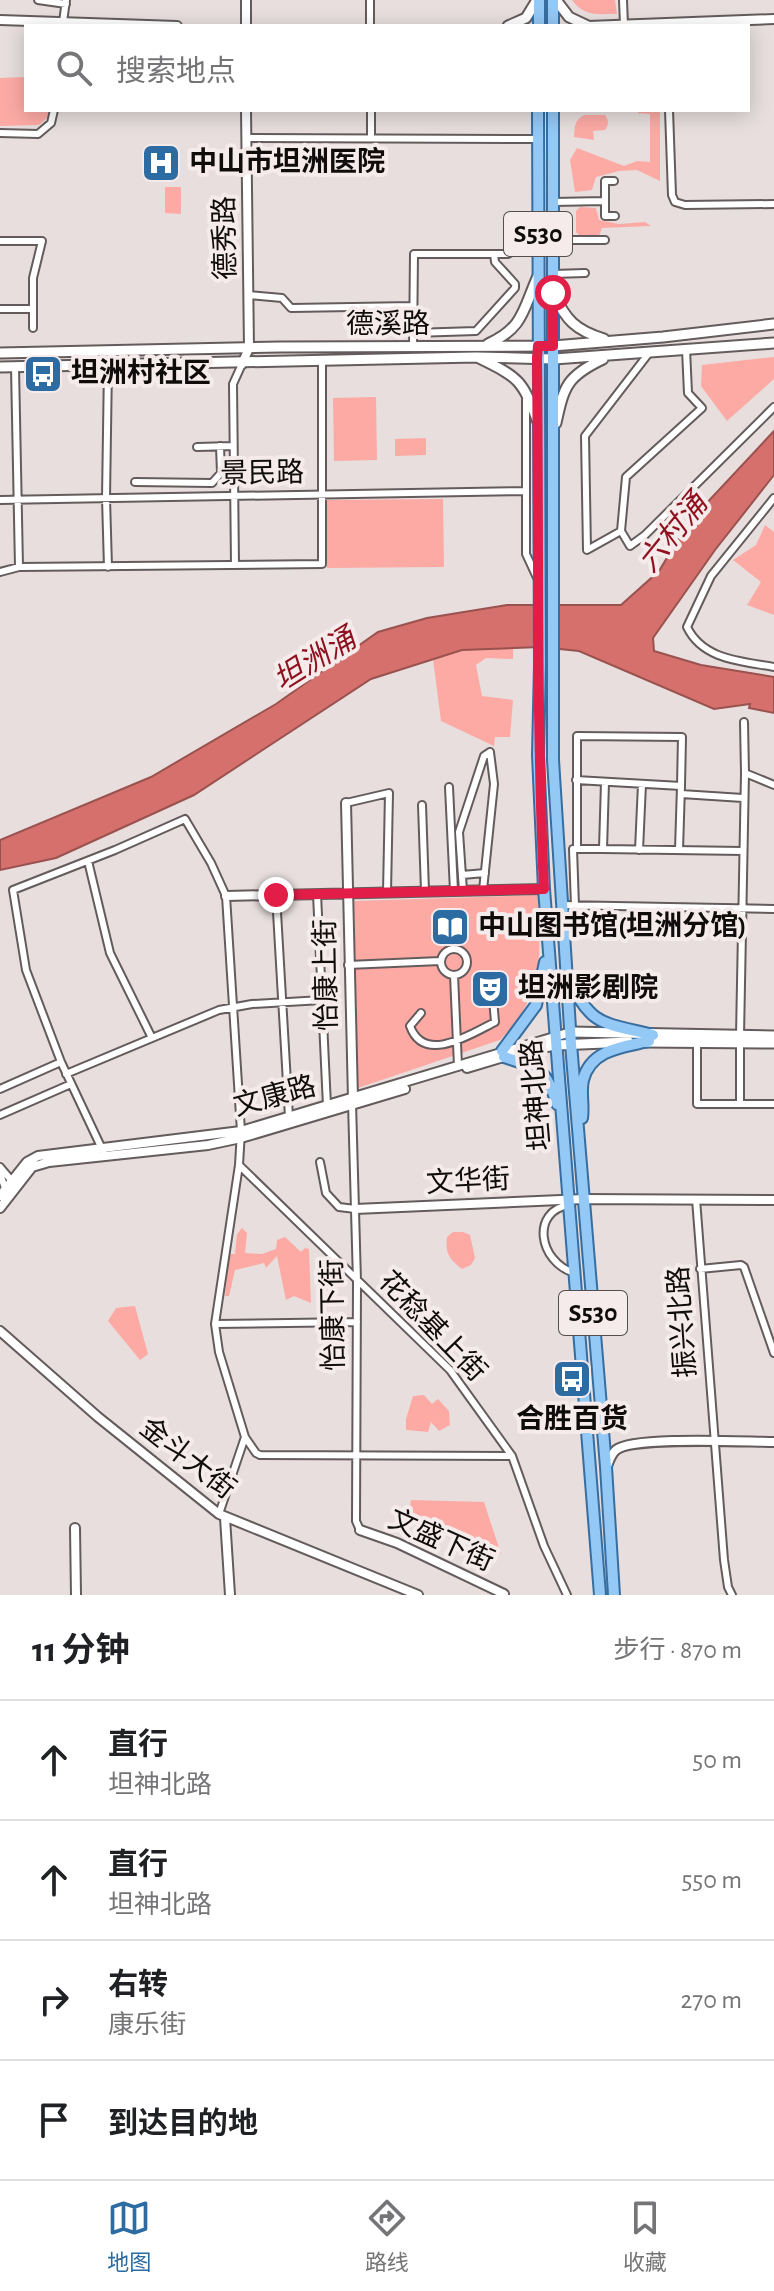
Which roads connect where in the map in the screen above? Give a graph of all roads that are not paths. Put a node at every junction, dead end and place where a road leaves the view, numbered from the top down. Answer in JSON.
{"nodes":[{"id":1,"x":38,"y":0,"type":"edge"},
{"id":2,"x":246,"y":0,"type":"edge"},
{"id":3,"x":370,"y":0,"type":"edge"},
{"id":4,"x":538,"y":0,"type":"edge"},
{"id":5,"x":555,"y":0,"type":"edge"},
{"id":6,"x":623,"y":0,"type":"edge"},
{"id":7,"x":66,"y":2,"type":"edge"},
{"id":8,"x":774,"y":19,"type":"edge"},
{"id":9,"x":0,"y":20,"type":"edge"},
{"id":10,"x":56,"y":23,"type":"edge"},
{"id":11,"x":96,"y":24,"type":"edge"},
{"id":12,"x":246,"y":24,"type":"edge"},
{"id":13,"x":370,"y":24,"type":"edge"},
{"id":14,"x":512,"y":24,"type":"edge"},
{"id":15,"x":539,"y":24,"type":"edge"},
{"id":16,"x":553,"y":24,"type":"edge"},
{"id":17,"x":584,"y":24,"type":"edge"},
{"id":18,"x":624,"y":24,"type":"edge"},
{"id":19,"x":685,"y":24,"type":"edge"},
{"id":20,"x":54,"y":112,"type":"edge"},
{"id":21,"x":246,"y":112,"type":"edge"},
{"id":22,"x":371,"y":112,"type":"edge"},
{"id":23,"x":538,"y":112,"type":"edge"},
{"id":24,"x":553,"y":112,"type":"edge"},
{"id":25,"x":669,"y":112,"type":"edge"},
{"id":26,"x":0,"y":133,"type":"edge"},
{"id":27,"x":371,"y":137,"type":"junction"},
{"id":28,"x":246,"y":138,"type":"junction"},
{"id":29,"x":538,"y":139,"type":"junction"},
{"id":30,"x":614,"y":181,"type":"dead end"},
{"id":31,"x":605,"y":201,"type":"junction"},
{"id":32,"x":553,"y":202,"type":"junction"},
{"id":33,"x":774,"y":204,"type":"edge"},
{"id":34,"x":615,"y":216,"type":"dead end"},
{"id":35,"x":538,"y":236,"type":"junction"},
{"id":36,"x":553,"y":240,"type":"junction"},
{"id":37,"x":605,"y":240,"type":"dead end"},
{"id":38,"x":0,"y":241,"type":"edge"},
{"id":39,"x":494,"y":254,"type":"junction"},
{"id":40,"x":585,"y":273,"type":"dead end"},
{"id":41,"x":553,"y":274,"type":"junction"},
{"id":42,"x":538,"y":276,"type":"junction"},
{"id":43,"x":553,"y":293,"type":"junction"},
{"id":44,"x":248,"y":295,"type":"junction"},
{"id":45,"x":413,"y":306,"type":"junction"},
{"id":46,"x":0,"y":309,"type":"edge"},
{"id":47,"x":33,"y":309,"type":"junction"},
{"id":48,"x":774,"y":324,"type":"edge"},
{"id":49,"x":33,"y":328,"type":"dead end"},
{"id":50,"x":413,"y":333,"type":"junction"},
{"id":51,"x":607,"y":340,"type":"junction"},
{"id":52,"x":774,"y":343,"type":"edge"},
{"id":53,"x":538,"y":346,"type":"junction"},
{"id":54,"x":553,"y":346,"type":"junction"},
{"id":55,"x":249,"y":348,"type":"junction"},
{"id":56,"x":413,"y":348,"type":"junction"},
{"id":57,"x":686,"y":349,"type":"junction"},
{"id":58,"x":476,"y":352,"type":"junction"},
{"id":59,"x":649,"y":352,"type":"junction"},
{"id":60,"x":0,"y":353,"type":"edge"},
{"id":61,"x":610,"y":356,"type":"junction"},
{"id":62,"x":537,"y":358,"type":"junction"},
{"id":63,"x":554,"y":359,"type":"junction"},
{"id":64,"x":322,"y":362,"type":"junction"},
{"id":65,"x":242,"y":364,"type":"junction"},
{"id":66,"x":108,"y":366,"type":"junction"},
{"id":67,"x":0,"y":367,"type":"edge"},
{"id":68,"x":15,"y":367,"type":"junction"},
{"id":69,"x":526,"y":392,"type":"junction"},
{"id":70,"x":774,"y":407,"type":"edge"},
{"id":71,"x":538,"y":422,"type":"junction"},
{"id":72,"x":552,"y":442,"type":"junction"},
{"id":73,"x":220,"y":446,"type":"junction"},
{"id":74,"x":233,"y":446,"type":"junction"},
{"id":75,"x":197,"y":447,"type":"dead end"},
{"id":76,"x":135,"y":482,"type":"dead end"},
{"id":77,"x":178,"y":483,"type":"junction"},
{"id":78,"x":525,"y":491,"type":"junction"},
{"id":79,"x":321,"y":495,"type":"junction"},
{"id":80,"x":178,"y":497,"type":"junction"},
{"id":81,"x":233,"y":497,"type":"junction"},
{"id":82,"x":106,"y":498,"type":"junction"},
{"id":83,"x":774,"y":498,"type":"edge"},
{"id":84,"x":18,"y":499,"type":"junction"},
{"id":85,"x":0,"y":500,"type":"edge"},
{"id":86,"x":621,"y":531,"type":"junction"},
{"id":87,"x":235,"y":565,"type":"junction"},
{"id":88,"x":19,"y":567,"type":"junction"},
{"id":89,"x":108,"y":567,"type":"junction"},
{"id":90,"x":0,"y":572,"type":"edge"},
{"id":91,"x":545,"y":583,"type":"junction"},
{"id":92,"x":774,"y":667,"type":"edge"},
{"id":93,"x":744,"y":722,"type":"dead end"},
{"id":94,"x":745,"y":773,"type":"junction"},
{"id":95,"x":576,"y":780,"type":"junction"},
{"id":96,"x":605,"y":782,"type":"junction"},
{"id":97,"x":642,"y":784,"type":"junction"},
{"id":98,"x":774,"y":785,"type":"edge"},
{"id":99,"x":681,"y":786,"type":"junction"},
{"id":100,"x":449,"y":787,"type":"dead end"},
{"id":101,"x":681,"y":794,"type":"junction"},
{"id":102,"x":743,"y":798,"type":"junction"},
{"id":103,"x":346,"y":803,"type":"joint"},
{"id":104,"x":422,"y":805,"type":"dead end"},
{"id":105,"x":577,"y":849,"type":"junction"},
{"id":106,"x":603,"y":849,"type":"junction"},
{"id":107,"x":639,"y":850,"type":"junction"},
{"id":108,"x":679,"y":850,"type":"junction"},
{"id":109,"x":743,"y":851,"type":"junction"},
{"id":110,"x":88,"y":861,"type":"junction"},
{"id":111,"x":485,"y":873,"type":"junction"},
{"id":112,"x":462,"y":875,"type":"junction"},
{"id":113,"x":544,"y":889,"type":"junction"},
{"id":114,"x":483,"y":890,"type":"junction"},
{"id":115,"x":425,"y":891,"type":"junction"},
{"id":116,"x":459,"y":891,"type":"junction"},
{"id":117,"x":387,"y":892,"type":"junction"},
{"id":118,"x":348,"y":893,"type":"junction"},
{"id":119,"x":317,"y":894,"type":"junction"},
{"id":120,"x":276,"y":895,"type":"junction"},
{"id":121,"x":226,"y":896,"type":"junction"},
{"id":122,"x":561,"y":905,"type":"junction"},
{"id":123,"x":575,"y":906,"type":"junction"},
{"id":124,"x":742,"y":909,"type":"junction"},
{"id":125,"x":774,"y":909,"type":"edge"},
{"id":126,"x":548,"y":944,"type":"junction"},
{"id":127,"x":440,"y":961,"type":"junction"},
{"id":128,"x":348,"y":965,"type":"junction"},
{"id":129,"x":565,"y":969,"type":"junction"},
{"id":130,"x":454,"y":975,"type":"junction"},
{"id":131,"x":493,"y":999,"type":"dead end"},
{"id":132,"x":322,"y":1000,"type":"junction"},
{"id":133,"x":282,"y":1002,"type":"junction"},
{"id":134,"x":235,"y":1007,"type":"junction"},
{"id":135,"x":421,"y":1013,"type":"dead end"},
{"id":136,"x":571,"y":1032,"type":"junction"},
{"id":137,"x":774,"y":1036,"type":"edge"},
{"id":138,"x":152,"y":1038,"type":"junction"},
{"id":139,"x":651,"y":1038,"type":"junction"},
{"id":140,"x":740,"y":1039,"type":"junction"},
{"id":141,"x":457,"y":1040,"type":"junction"},
{"id":142,"x":556,"y":1040,"type":"junction"},
{"id":143,"x":697,"y":1042,"type":"junction"},
{"id":144,"x":774,"y":1043,"type":"edge"},
{"id":145,"x":571,"y":1044,"type":"junction"},
{"id":146,"x":503,"y":1054,"type":"junction"},
{"id":147,"x":61,"y":1062,"type":"junction"},
{"id":148,"x":458,"y":1066,"type":"junction"},
{"id":149,"x":66,"y":1074,"type":"junction"},
{"id":150,"x":71,"y":1084,"type":"junction"},
{"id":151,"x":0,"y":1089,"type":"edge"},
{"id":152,"x":352,"y":1102,"type":"junction"},
{"id":153,"x":740,"y":1104,"type":"junction"},
{"id":154,"x":774,"y":1104,"type":"edge"},
{"id":155,"x":327,"y":1107,"type":"junction"},
{"id":156,"x":0,"y":1115,"type":"edge"},
{"id":157,"x":289,"y":1117,"type":"junction"},
{"id":158,"x":563,"y":1123,"type":"junction"},
{"id":159,"x":241,"y":1135,"type":"junction"},
{"id":160,"x":579,"y":1135,"type":"junction"},
{"id":161,"x":100,"y":1149,"type":"junction"},
{"id":162,"x":109,"y":1155,"type":"junction"},
{"id":163,"x":320,"y":1162,"type":"dead end"},
{"id":164,"x":239,"y":1165,"type":"junction"},
{"id":165,"x":0,"y":1167,"type":"edge"},
{"id":166,"x":0,"y":1174,"type":"edge"},
{"id":167,"x":5,"y":1188,"type":"edge"},
{"id":168,"x":584,"y":1199,"type":"junction"},
{"id":169,"x":696,"y":1199,"type":"junction"},
{"id":170,"x":774,"y":1200,"type":"edge"},
{"id":171,"x":569,"y":1202,"type":"junction"},
{"id":172,"x":0,"y":1208,"type":"edge"},
{"id":173,"x":355,"y":1209,"type":"junction"},
{"id":174,"x":700,"y":1269,"type":"junction"},
{"id":175,"x":575,"y":1273,"type":"junction"},
{"id":176,"x":357,"y":1281,"type":"junction"},
{"id":177,"x":357,"y":1322,"type":"junction"},
{"id":178,"x":215,"y":1324,"type":"junction"},
{"id":179,"x":0,"y":1331,"type":"edge"},
{"id":180,"x":774,"y":1353,"type":"edge"},
{"id":181,"x":245,"y":1437,"type":"junction"},
{"id":182,"x":714,"y":1442,"type":"junction"},
{"id":183,"x":774,"y":1442,"type":"edge"},
{"id":184,"x":357,"y":1456,"type":"junction"},
{"id":185,"x":512,"y":1456,"type":"junction"},
{"id":186,"x":606,"y":1467,"type":"junction"},
{"id":187,"x":222,"y":1516,"type":"junction"},
{"id":188,"x":75,"y":1528,"type":"dead end"},
{"id":189,"x":360,"y":1530,"type":"joint"},
{"id":190,"x":504,"y":1594,"type":"edge"},
{"id":191,"x":76,"y":1595,"type":"edge"},
{"id":192,"x":230,"y":1595,"type":"edge"},
{"id":193,"x":418,"y":1595,"type":"edge"},
{"id":194,"x":567,"y":1595,"type":"edge"},
{"id":195,"x":600,"y":1595,"type":"edge"},
{"id":196,"x":614,"y":1595,"type":"edge"},
{"id":197,"x":732,"y":1595,"type":"edge"}],
"edges":[{"from":1,"to":7,"type":"street"},
{"from":2,"to":12,"type":"street"},
{"from":3,"to":13,"type":"street"},
{"from":4,"to":14,"type":"main road"},
{"from":4,"to":15,"type":"main road"},
{"from":5,"to":16,"type":"main road"},
{"from":5,"to":17,"type":"main road"},
{"from":6,"to":18,"type":"street"},
{"from":7,"to":10,"type":"street"},
{"from":8,"to":19,"type":"street"},
{"from":9,"to":10,"type":"street"},
{"from":10,"to":11,"type":"street"},
{"from":20,"to":26,"type":"street"},
{"from":21,"to":28,"type":"street","name":"德秀路"},
{"from":22,"to":27,"type":"street"},
{"from":23,"to":29,"type":"main road","name":"坦神北路","number":"S530"},
{"from":24,"to":32,"type":"main road","number":"S530"},
{"from":25,"to":33,"type":"street"},
{"from":27,"to":28,"type":"street"},
{"from":27,"to":29,"type":"street"},
{"from":28,"to":44,"type":"street","name":"德秀路"},
{"from":29,"to":35,"type":"main road","name":"坦神北路","number":"S530"},
{"from":30,"to":31,"type":"street"},
{"from":31,"to":32,"type":"street"},
{"from":31,"to":34,"type":"street"},
{"from":32,"to":36,"type":"main road","number":"S530"},
{"from":35,"to":39,"type":"street"},
{"from":35,"to":42,"type":"main road","name":"坦神北路","number":"S530"},
{"from":36,"to":37,"type":"street"},
{"from":36,"to":41,"type":"main road","number":"S530"},
{"from":38,"to":47,"type":"street"},
{"from":39,"to":45,"type":"street"},
{"from":39,"to":50,"type":"street"},
{"from":40,"to":41,"type":"street"},
{"from":41,"to":43,"type":"main road","number":"S530"},
{"from":42,"to":53,"type":"main road","name":"坦神北路","number":"S530"},
{"from":42,"to":58,"type":"main road"},
{"from":43,"to":51,"type":"main road"},
{"from":43,"to":54,"type":"main road","number":"S530"},
{"from":44,"to":45,"type":"street"},
{"from":44,"to":55,"type":"street","name":"德秀路"},
{"from":45,"to":50,"type":"street"},
{"from":46,"to":47,"type":"street"},
{"from":47,"to":49,"type":"street"},
{"from":48,"to":51,"type":"main road","name":"德溪路"},
{"from":50,"to":56,"type":"street"},
{"from":51,"to":54,"type":"main road","name":"德溪路"},
{"from":52,"to":57,"type":"main road","name":"德溪路"},
{"from":53,"to":54,"type":"main road","name":"德溪路"},
{"from":53,"to":58,"type":"main road","name":"德溪路"},
{"from":53,"to":62,"type":"main road","name":"坦神北路","number":"S530"},
{"from":54,"to":63,"type":"main road","name":"坦神北路"},
{"from":55,"to":56,"type":"main road","name":"德溪路"},
{"from":55,"to":60,"type":"main road","name":"德溪路"},
{"from":55,"to":65,"type":"street","name":"德秀路"},
{"from":56,"to":58,"type":"main road","name":"德溪路"},
{"from":57,"to":59,"type":"main road","name":"德溪路"},
{"from":57,"to":86,"type":"street"},
{"from":58,"to":62,"type":"main road","name":"德溪路"},
{"from":58,"to":64,"type":"main road","name":"德溪路"},
{"from":58,"to":69,"type":"main road"},
{"from":59,"to":61,"type":"main road","name":"德溪路"},
{"from":59,"to":86,"type":"street"},
{"from":61,"to":63,"type":"main road","name":"德溪路"},
{"from":61,"to":72,"type":"main road"},
{"from":62,"to":63,"type":"main road","name":"德溪路"},
{"from":62,"to":71,"type":"main road","name":"坦神北路","number":"S530"},
{"from":63,"to":72,"type":"main road","name":"坦神北路","number":"S530"},
{"from":64,"to":65,"type":"main road","name":"德溪路"},
{"from":64,"to":79,"type":"street"},
{"from":65,"to":66,"type":"main road","name":"德溪路"},
{"from":65,"to":74,"type":"street"},
{"from":66,"to":68,"type":"main road","name":"德溪路"},
{"from":66,"to":82,"type":"street"},
{"from":67,"to":68,"type":"main road","name":"德溪路"},
{"from":68,"to":84,"type":"street"},
{"from":69,"to":71,"type":"main road"},
{"from":69,"to":78,"type":"street"},
{"from":70,"to":86,"type":"street"},
{"from":71,"to":91,"type":"main road","name":"坦神北路","number":"S530"},
{"from":72,"to":91,"type":"main road","name":"坦神北路","number":"S530"},
{"from":73,"to":74,"type":"street"},
{"from":73,"to":75,"type":"street"},
{"from":73,"to":77,"type":"street"},
{"from":74,"to":81,"type":"street"},
{"from":76,"to":77,"type":"street"},
{"from":77,"to":80,"type":"street"},
{"from":78,"to":79,"type":"street","name":"景民路"},
{"from":78,"to":91,"type":"street"},
{"from":79,"to":81,"type":"street","name":"景民路"},
{"from":79,"to":87,"type":"street"},
{"from":80,"to":81,"type":"street","name":"景民路"},
{"from":80,"to":82,"type":"street","name":"景民路"},
{"from":81,"to":87,"type":"street"},
{"from":82,"to":84,"type":"street","name":"景民路"},
{"from":82,"to":89,"type":"street"},
{"from":83,"to":92,"type":"street"},
{"from":84,"to":85,"type":"street","name":"景民路"},
{"from":84,"to":88,"type":"street"},
{"from":87,"to":89,"type":"street"},
{"from":88,"to":89,"type":"street"},
{"from":88,"to":90,"type":"street"},
{"from":91,"to":113,"type":"main road","name":"坦神北路","number":"S530"},
{"from":91,"to":122,"type":"main road","name":"坦神北路","number":"S530"},
{"from":93,"to":94,"type":"street"},
{"from":94,"to":98,"type":"street"},
{"from":94,"to":102,"type":"street"},
{"from":95,"to":96,"type":"street"},
{"from":95,"to":99,"type":"street"},
{"from":95,"to":105,"type":"street"},
{"from":96,"to":97,"type":"street"},
{"from":96,"to":106,"type":"street"},
{"from":97,"to":99,"type":"street"},
{"from":97,"to":107,"type":"street"},
{"from":99,"to":101,"type":"street"},
{"from":100,"to":116,"type":"street"},
{"from":101,"to":102,"type":"street"},
{"from":101,"to":108,"type":"street"},
{"from":102,"to":109,"type":"street"},
{"from":103,"to":117,"type":"street"},
{"from":103,"to":118,"type":"street","name":"怡康上街"},
{"from":104,"to":115,"type":"street"},
{"from":105,"to":106,"type":"street"},
{"from":105,"to":123,"type":"street"},
{"from":106,"to":107,"type":"street"},
{"from":107,"to":108,"type":"street"},
{"from":108,"to":109,"type":"street"},
{"from":109,"to":124,"type":"street"},
{"from":110,"to":121,"type":"street"},
{"from":110,"to":138,"type":"street"},
{"from":110,"to":147,"type":"street"},
{"from":111,"to":112,"type":"street"},
{"from":111,"to":112,"type":"street"},
{"from":111,"to":114,"type":"street"},
{"from":112,"to":116,"type":"street"},
{"from":113,"to":114,"type":"street"},
{"from":113,"to":126,"type":"main road","name":"坦神北路","number":"S530"},
{"from":114,"to":116,"type":"street"},
{"from":115,"to":116,"type":"street"},
{"from":115,"to":117,"type":"street"},
{"from":117,"to":118,"type":"street"},
{"from":118,"to":119,"type":"street"},
{"from":118,"to":128,"type":"street","name":"怡康上街"},
{"from":119,"to":120,"type":"street"},
{"from":119,"to":132,"type":"street"},
{"from":120,"to":121,"type":"street"},
{"from":120,"to":133,"type":"street"},
{"from":121,"to":134,"type":"street"},
{"from":122,"to":123,"type":"street"},
{"from":122,"to":129,"type":"main road","name":"坦神北路","number":"S530"},
{"from":123,"to":124,"type":"street"},
{"from":124,"to":125,"type":"street"},
{"from":124,"to":140,"type":"street"},
{"from":126,"to":142,"type":"main road","name":"坦神北路","number":"S530"},
{"from":126,"to":146,"type":"main road"},
{"from":127,"to":128,"type":"street"},
{"from":127,"to":130,"type":"street"},
{"from":127,"to":130,"type":"street"},
{"from":128,"to":152,"type":"street","name":"怡康上街"},
{"from":129,"to":136,"type":"main road","name":"坦神北路","number":"S530"},
{"from":129,"to":139,"type":"main road"},
{"from":130,"to":141,"type":"street"},
{"from":131,"to":141,"type":"street"},
{"from":132,"to":133,"type":"street"},
{"from":132,"to":155,"type":"street"},
{"from":133,"to":134,"type":"street"},
{"from":133,"to":157,"type":"street"},
{"from":134,"to":138,"type":"street"},
{"from":134,"to":159,"type":"street"},
{"from":135,"to":141,"type":"street"},
{"from":136,"to":139,"type":"main road"},
{"from":136,"to":142,"type":"street"},
{"from":136,"to":145,"type":"main road","name":"坦神北路","number":"S530"},
{"from":137,"to":140,"type":"main road"},
{"from":138,"to":149,"type":"street"},
{"from":139,"to":140,"type":"main road"},
{"from":139,"to":143,"type":"main road"},
{"from":139,"to":145,"type":"main road"},
{"from":139,"to":160,"type":"main road"},
{"from":140,"to":143,"type":"main road"},
{"from":140,"to":144,"type":"main road"},
{"from":140,"to":153,"type":"street"},
{"from":141,"to":148,"type":"street"},
{"from":142,"to":145,"type":"main road"},
{"from":142,"to":146,"type":"street"},
{"from":142,"to":158,"type":"main road","name":"坦神北路","number":"S530"},
{"from":143,"to":153,"type":"street"},
{"from":145,"to":160,"type":"main road","name":"坦神北路","number":"S530"},
{"from":146,"to":148,"type":"street","name":"文康路"},
{"from":146,"to":152,"type":"street"},
{"from":146,"to":158,"type":"main road"},
{"from":147,"to":149,"type":"street"},
{"from":147,"to":151,"type":"street"},
{"from":148,"to":152,"type":"street","name":"文康路"},
{"from":149,"to":150,"type":"street"},
{"from":150,"to":156,"type":"street"},
{"from":150,"to":161,"type":"street"},
{"from":152,"to":155,"type":"street","name":"文康路"},
{"from":152,"to":159,"type":"street"},
{"from":152,"to":173,"type":"street","name":"怡康下街"},
{"from":153,"to":154,"type":"street"},
{"from":155,"to":157,"type":"street","name":"文康路"},
{"from":157,"to":159,"type":"street","name":"文康路"},
{"from":158,"to":171,"type":"main road","name":"坦神北路","number":"S530"},
{"from":159,"to":161,"type":"street","name":"文康路"},
{"from":159,"to":162,"type":"street"},
{"from":159,"to":164,"type":"street"},
{"from":160,"to":168,"type":"main road","name":"坦神北路","number":"S530"},
{"from":161,"to":162,"type":"street"},
{"from":161,"to":167,"type":"street","name":"文康路"},
{"from":162,"to":172,"type":"street"},
{"from":163,"to":173,"type":"street"},
{"from":164,"to":176,"type":"street","name":"花稔基上街"},
{"from":164,"to":178,"type":"street"},
{"from":165,"to":167,"type":"street"},
{"from":166,"to":167,"type":"street"},
{"from":168,"to":169,"type":"street","name":"文华街"},
{"from":168,"to":171,"type":"street","name":"文华街"},
{"from":168,"to":186,"type":"main road","name":"坦神北路","number":"S530"},
{"from":169,"to":170,"type":"street","name":"文华街"},
{"from":169,"to":174,"type":"street","name":"振兴北路"},
{"from":171,"to":173,"type":"street","name":"文华街"},
{"from":171,"to":175,"type":"main road","name":"坦神北路","number":"S530"},
{"from":171,"to":175,"type":"street"},
{"from":173,"to":176,"type":"street","name":"怡康下街"},
{"from":174,"to":180,"type":"street"},
{"from":174,"to":182,"type":"street","name":"振兴北路"},
{"from":175,"to":195,"type":"main road","name":"坦神北路","number":"S530"},
{"from":176,"to":177,"type":"street","name":"怡康下街"},
{"from":176,"to":185,"type":"street","name":"花稔基上街"},
{"from":177,"to":178,"type":"street"},
{"from":177,"to":184,"type":"street","name":"怡康下街"},
{"from":178,"to":181,"type":"street"},
{"from":179,"to":187,"type":"street","name":"金斗大街"},
{"from":181,"to":184,"type":"street"},
{"from":181,"to":187,"type":"street"},
{"from":182,"to":183,"type":"street"},
{"from":182,"to":186,"type":"street"},
{"from":182,"to":197,"type":"street","name":"振兴北路"},
{"from":184,"to":185,"type":"street"},
{"from":184,"to":189,"type":"street","name":"怡康下街"},
{"from":185,"to":194,"type":"street","name":"花稔基上街"},
{"from":186,"to":196,"type":"main road","name":"坦神北路","number":"S530"},
{"from":187,"to":192,"type":"street"},
{"from":187,"to":193,"type":"street","name":"金斗大街"},
{"from":188,"to":191,"type":"street"},
{"from":189,"to":190,"type":"street","name":"文盛下街"}]}
